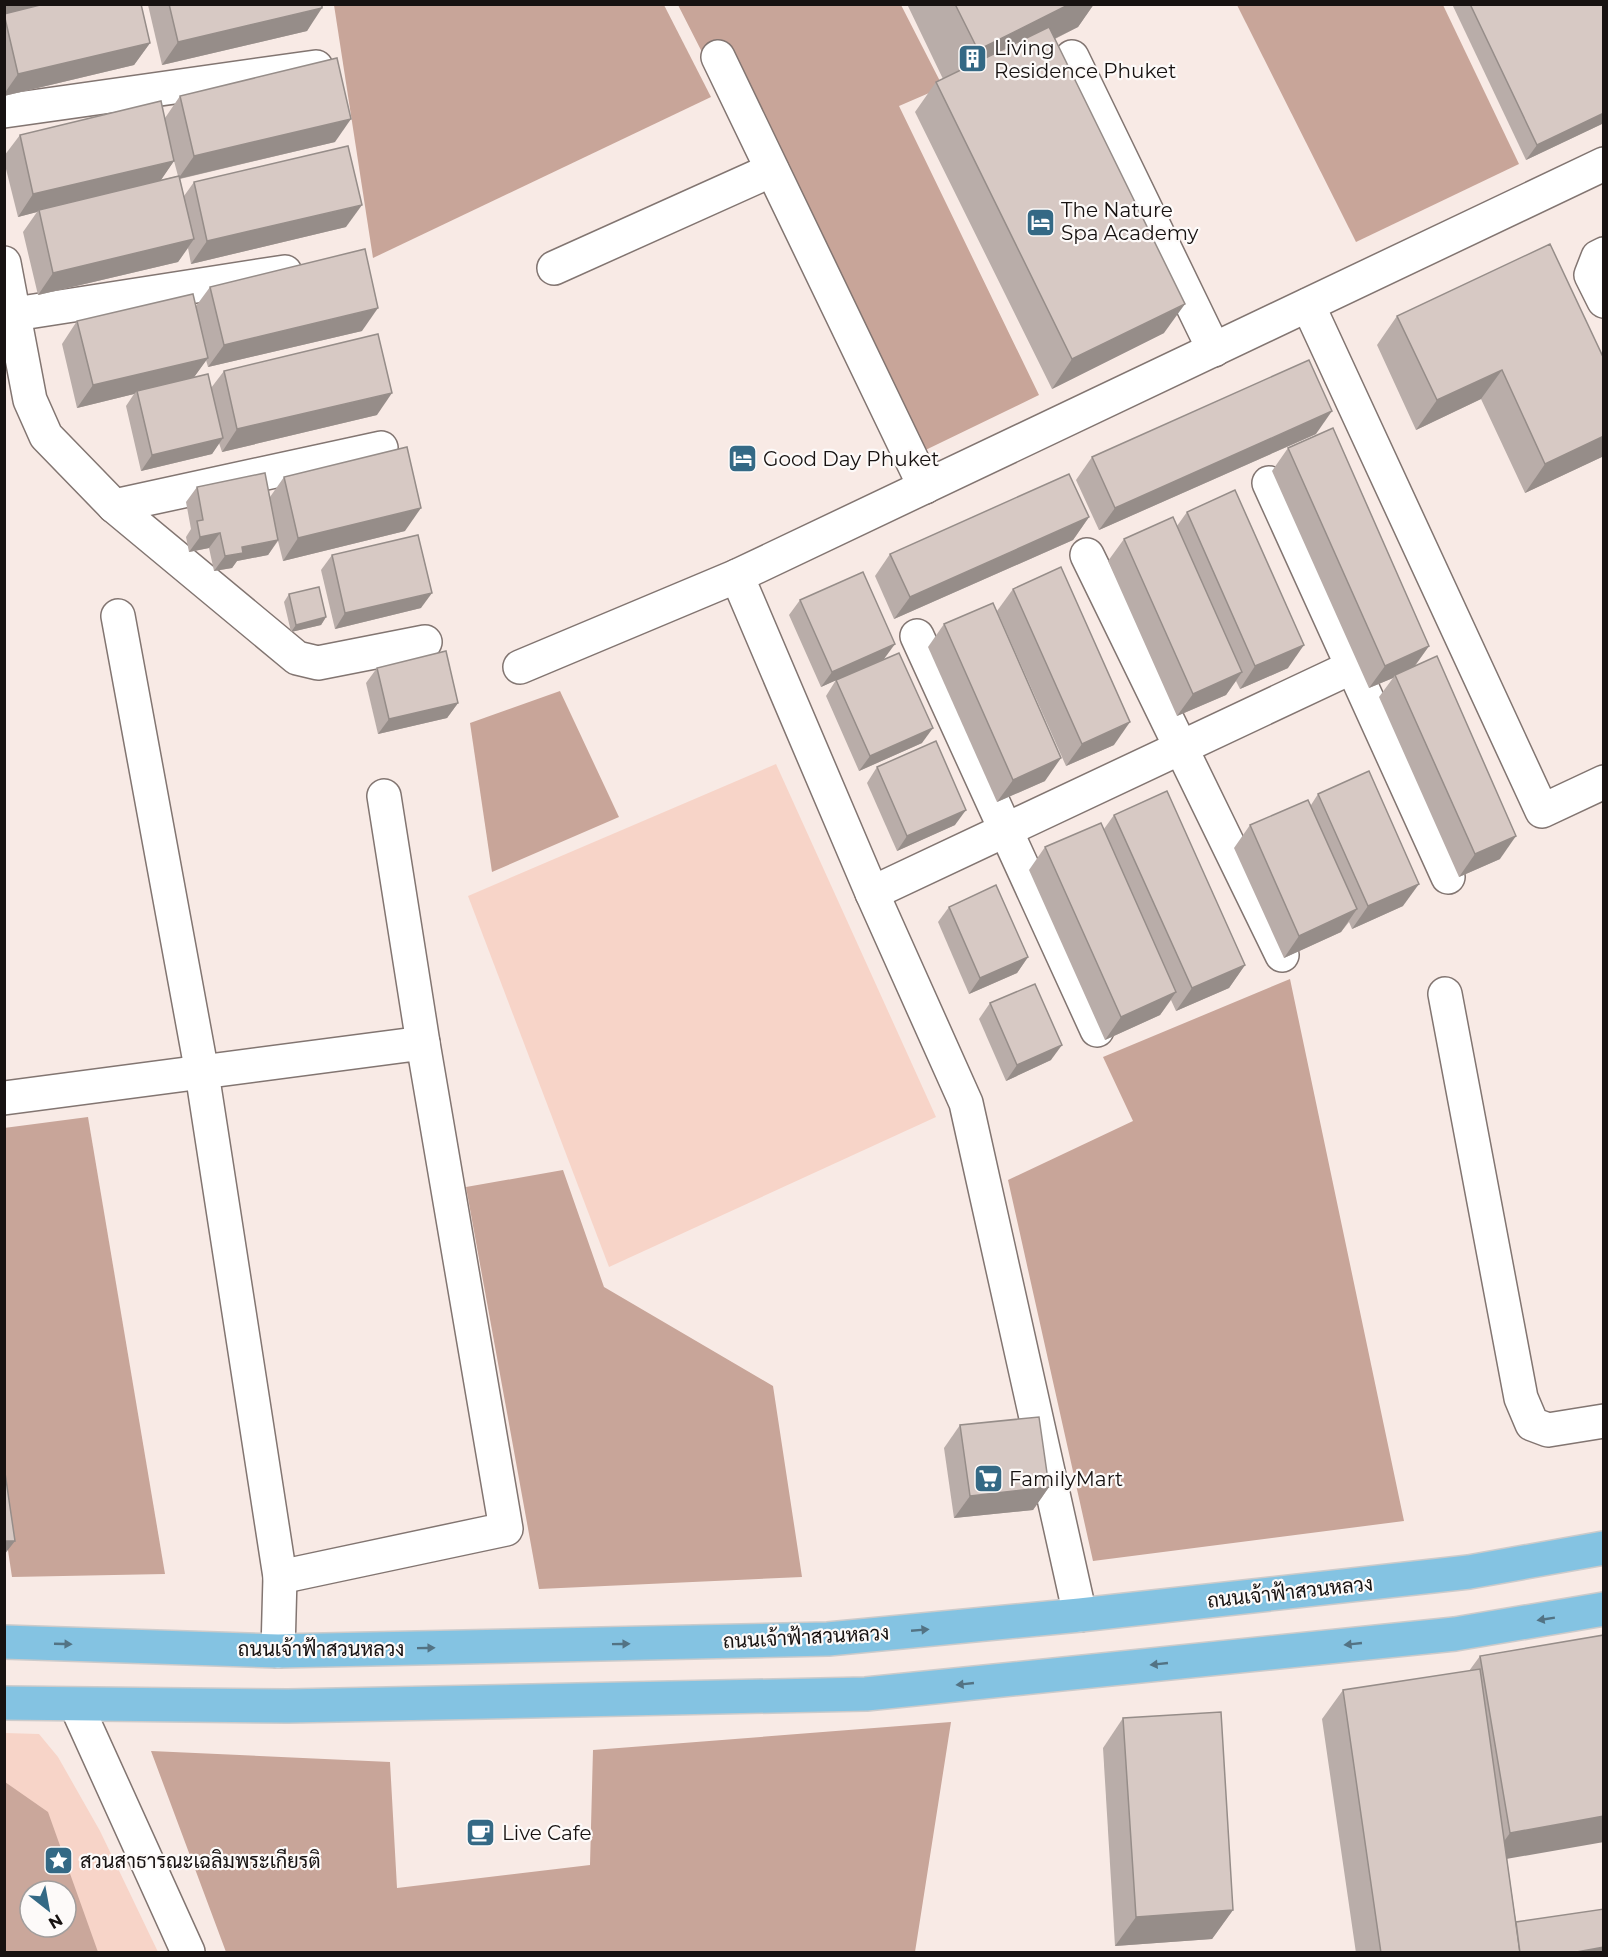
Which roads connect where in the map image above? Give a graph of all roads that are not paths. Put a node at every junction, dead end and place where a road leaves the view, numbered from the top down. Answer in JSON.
{"nodes":[{"id":1,"x":717,"y":57,"type":"dead end"},
{"id":2,"x":1072,"y":57,"type":"dead end"},
{"id":3,"x":318,"y":67,"type":"edge"},
{"id":4,"x":4,"y":111,"type":"edge"},
{"id":5,"x":1604,"y":164,"type":"edge"},
{"id":6,"x":772,"y":170,"type":"junction"},
{"id":7,"x":1604,"y":254,"type":"edge"},
{"id":8,"x":4,"y":263,"type":"edge"},
{"id":9,"x":554,"y":268,"type":"dead end"},
{"id":10,"x":308,"y":269,"type":"edge"},
{"id":11,"x":1604,"y":301,"type":"edge"},
{"id":12,"x":1308,"y":305,"type":"junction"},
{"id":13,"x":15,"y":314,"type":"junction"},
{"id":14,"x":1214,"y":350,"type":"junction"},
{"id":15,"x":381,"y":448,"type":"dead end"},
{"id":16,"x":1269,"y":483,"type":"dead end"},
{"id":17,"x":925,"y":487,"type":"junction"},
{"id":18,"x":114,"y":506,"type":"junction"},
{"id":19,"x":1087,"y":555,"type":"dead end"},
{"id":20,"x":737,"y":576,"type":"junction"},
{"id":21,"x":118,"y":616,"type":"dead end"},
{"id":22,"x":917,"y":636,"type":"dead end"},
{"id":23,"x":425,"y":642,"type":"dead end"},
{"id":24,"x":520,"y":667,"type":"dead end"},
{"id":25,"x":1352,"y":667,"type":"junction"},
{"id":26,"x":1181,"y":747,"type":"junction"},
{"id":27,"x":1604,"y":782,"type":"edge"},
{"id":28,"x":384,"y":796,"type":"dead end"},
{"id":29,"x":1006,"y":830,"type":"junction"},
{"id":30,"x":1448,"y":878,"type":"dead end"},
{"id":31,"x":872,"y":893,"type":"junction"},
{"id":32,"x":1282,"y":955,"type":"dead end"},
{"id":33,"x":1445,"y":994,"type":"dead end"},
{"id":34,"x":1097,"y":1030,"type":"dead end"},
{"id":35,"x":423,"y":1043,"type":"junction"},
{"id":36,"x":202,"y":1073,"type":"junction"},
{"id":37,"x":4,"y":1098,"type":"edge"},
{"id":38,"x":1604,"y":1422,"type":"edge"},
{"id":39,"x":1604,"y":1548,"type":"edge"},
{"id":40,"x":280,"y":1577,"type":"junction"},
{"id":41,"x":1604,"y":1609,"type":"edge"},
{"id":42,"x":1080,"y":1615,"type":"junction"},
{"id":43,"x":4,"y":1642,"type":"edge"},
{"id":44,"x":278,"y":1651,"type":"junction"},
{"id":45,"x":4,"y":1703,"type":"edge"},
{"id":46,"x":76,"y":1705,"type":"junction"},
{"id":47,"x":188,"y":1953,"type":"edge"}],
"edges":[{"from":1,"to":6,"type":"street"},
{"from":2,"to":14,"type":"street"},
{"from":3,"to":4,"type":"street"},
{"from":5,"to":12,"type":"street"},
{"from":6,"to":9,"type":"street"},
{"from":6,"to":17,"type":"street"},
{"from":7,"to":11,"type":"street"},
{"from":8,"to":13,"type":"street"},
{"from":10,"to":13,"type":"street"},
{"from":12,"to":14,"type":"street"},
{"from":12,"to":27,"type":"street"},
{"from":13,"to":18,"type":"street"},
{"from":14,"to":17,"type":"street"},
{"from":15,"to":18,"type":"street"},
{"from":16,"to":25,"type":"street"},
{"from":17,"to":20,"type":"street"},
{"from":18,"to":23,"type":"street"},
{"from":19,"to":26,"type":"street"},
{"from":20,"to":24,"type":"street"},
{"from":20,"to":31,"type":"street"},
{"from":21,"to":36,"type":"street"},
{"from":22,"to":29,"type":"street"},
{"from":25,"to":26,"type":"street"},
{"from":25,"to":30,"type":"street"},
{"from":26,"to":29,"type":"street"},
{"from":26,"to":32,"type":"street"},
{"from":28,"to":35,"type":"street"},
{"from":29,"to":31,"type":"street"},
{"from":29,"to":34,"type":"street"},
{"from":31,"to":42,"type":"street"},
{"from":33,"to":38,"type":"street"},
{"from":35,"to":36,"type":"street"},
{"from":35,"to":40,"type":"street"},
{"from":36,"to":37,"type":"street"},
{"from":36,"to":40,"type":"street"},
{"from":39,"to":42,"type":"main road","name":"ถนนเจ้าฟ้าสวนหลวง"},
{"from":40,"to":44,"type":"street"},
{"from":41,"to":46,"type":"main road","one_way":true},
{"from":44,"to":42,"type":"main road","name":"ถนนเจ้าฟ้าสวนหลวง","one_way":true},
{"from":43,"to":44,"type":"main road","name":"ถนนเจ้าฟ้าสวนหลวง","one_way":true},
{"from":45,"to":46,"type":"main road"},
{"from":46,"to":47,"type":"street"}]}
